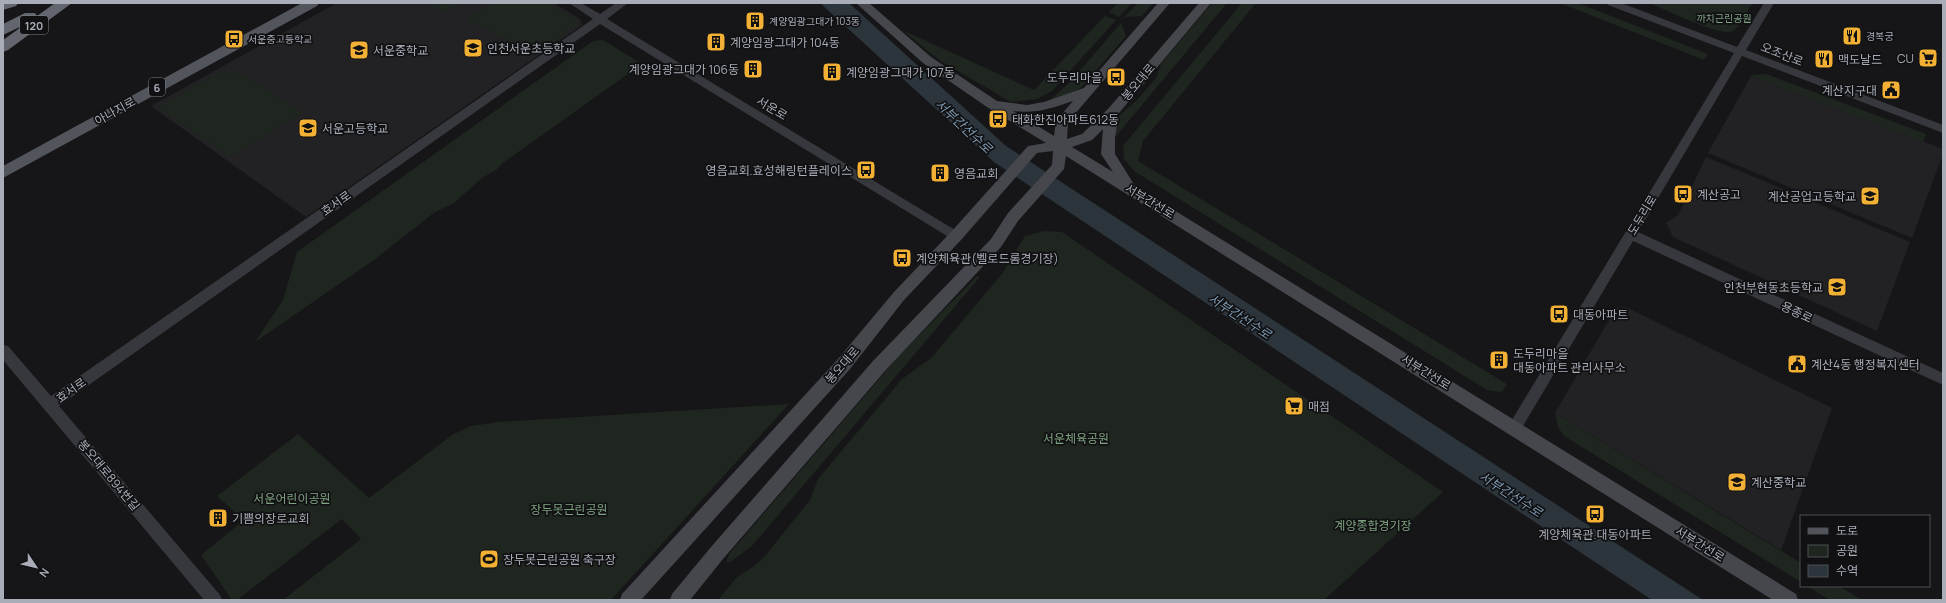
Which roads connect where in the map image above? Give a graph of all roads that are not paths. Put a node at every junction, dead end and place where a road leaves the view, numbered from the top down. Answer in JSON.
{"nodes":[{"id":1,"x":11,"y":3,"type":"edge"},
{"id":2,"x":30,"y":3,"type":"edge"},
{"id":3,"x":57,"y":3,"type":"edge"},
{"id":4,"x":64,"y":3,"type":"edge"},
{"id":5,"x":312,"y":3,"type":"edge"},
{"id":6,"x":574,"y":3,"type":"edge"},
{"id":7,"x":623,"y":3,"type":"edge"},
{"id":8,"x":862,"y":3,"type":"edge"},
{"id":9,"x":1164,"y":3,"type":"edge"},
{"id":10,"x":1205,"y":3,"type":"edge"},
{"id":11,"x":1612,"y":3,"type":"edge"},
{"id":12,"x":1769,"y":3,"type":"edge"},
{"id":13,"x":3,"y":6,"type":"edge"},
{"id":14,"x":3,"y":16,"type":"edge"},
{"id":15,"x":600,"y":18,"type":"junction"},
{"id":16,"x":3,"y":30,"type":"edge"},
{"id":17,"x":3,"y":47,"type":"edge"},
{"id":18,"x":1739,"y":51,"type":"junction"},
{"id":19,"x":1090,"y":90,"type":"junction"},
{"id":20,"x":992,"y":104,"type":"junction"},
{"id":21,"x":1113,"y":112,"type":"junction"},
{"id":22,"x":1943,"y":129,"type":"edge"},
{"id":23,"x":1061,"y":146,"type":"junction"},
{"id":24,"x":3,"y":173,"type":"edge"},
{"id":25,"x":1135,"y":192,"type":"junction"},
{"id":26,"x":1630,"y":234,"type":"junction"},
{"id":27,"x":956,"y":236,"type":"junction"},
{"id":28,"x":3,"y":350,"type":"edge"},
{"id":29,"x":1943,"y":379,"type":"edge"},
{"id":30,"x":49,"y":405,"type":"junction"},
{"id":31,"x":1515,"y":427,"type":"junction"},
{"id":32,"x":214,"y":600,"type":"edge"},
{"id":33,"x":629,"y":600,"type":"edge"},
{"id":34,"x":679,"y":600,"type":"edge"},
{"id":35,"x":1789,"y":600,"type":"edge"}],
"edges":[{"from":1,"to":13,"type":"highway","number":"120"},
{"from":2,"to":14,"type":"highway","number":"120"},
{"from":3,"to":16,"type":"highway","number":"120"},
{"from":4,"to":17,"type":"highway","number":"120"},
{"from":5,"to":24,"type":"main road","name":"아나지로","number":"6"},
{"from":6,"to":15,"type":"street","name":"서운로"},
{"from":7,"to":15,"type":"street","name":"효서로"},
{"from":8,"to":20,"type":"main road","name":"서부간선로"},
{"from":9,"to":19,"type":"main road"},
{"from":10,"to":21,"type":"main road","name":"봉오대로"},
{"from":11,"to":18,"type":"street","name":"오조산로"},
{"from":12,"to":18,"type":"street","name":"도두리로"},
{"from":15,"to":27,"type":"street","name":"서운로"},
{"from":15,"to":30,"type":"street","name":"효서로"},
{"from":18,"to":22,"type":"street","name":"오조산로"},
{"from":18,"to":26,"type":"street","name":"도두리로"},
{"from":19,"to":20,"type":"main road"},
{"from":19,"to":23,"type":"main road"},
{"from":20,"to":23,"type":"main road","name":"서부간선로"},
{"from":21,"to":23,"type":"main road","name":"봉오대로"},
{"from":21,"to":25,"type":"main road"},
{"from":23,"to":25,"type":"main road","name":"서부간선로"},
{"from":23,"to":27,"type":"main road","name":"봉오대로"},
{"from":23,"to":34,"type":"main road"},
{"from":25,"to":31,"type":"main road","name":"서부간선로"},
{"from":26,"to":29,"type":"street","name":"용종로"},
{"from":26,"to":31,"type":"street","name":"도두리로"},
{"from":27,"to":33,"type":"main road","name":"봉오대로"},
{"from":28,"to":30,"type":"street","name":"봉오대로894번길"},
{"from":30,"to":32,"type":"street","name":"봉오대로894번길"},
{"from":31,"to":35,"type":"main road","name":"서부간선로"}]}
